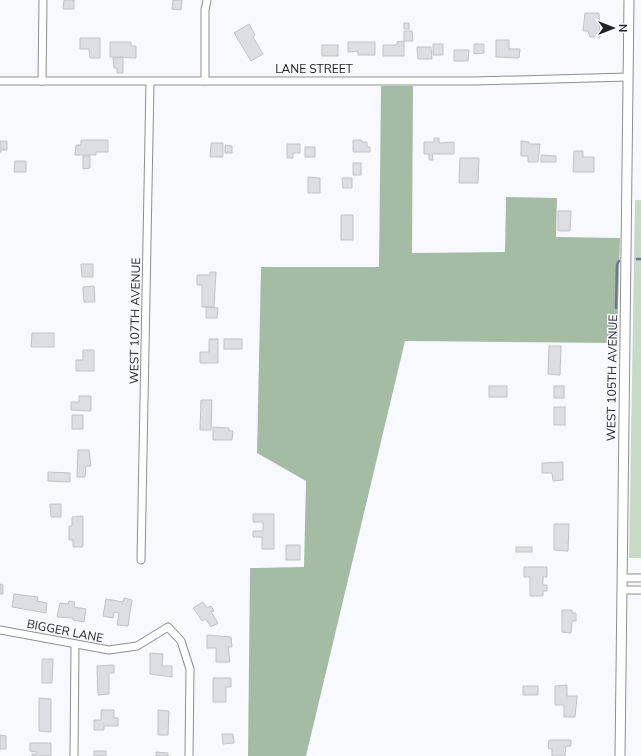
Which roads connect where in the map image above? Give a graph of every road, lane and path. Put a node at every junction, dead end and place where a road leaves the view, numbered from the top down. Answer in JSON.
{"nodes":[{"id":1,"x":42,"y":0,"type":"edge"},
{"id":2,"x":207,"y":0,"type":"edge"},
{"id":3,"x":629,"y":0,"type":"edge"},
{"id":4,"x":628,"y":77,"type":"junction"},
{"id":5,"x":0,"y":81,"type":"edge"},
{"id":6,"x":42,"y":81,"type":"junction"},
{"id":7,"x":205,"y":81,"type":"junction"},
{"id":8,"x":150,"y":82,"type":"junction"},
{"id":9,"x":141,"y":560,"type":"dead end"},
{"id":10,"x":622,"y":578,"type":"junction"},
{"id":11,"x":641,"y":578,"type":"edge"},
{"id":12,"x":622,"y":590,"type":"junction"},
{"id":13,"x":641,"y":590,"type":"edge"},
{"id":14,"x":0,"y":630,"type":"edge"},
{"id":15,"x":75,"y":644,"type":"junction"},
{"id":16,"x":74,"y":756,"type":"edge"},
{"id":17,"x":189,"y":756,"type":"edge"},
{"id":18,"x":620,"y":756,"type":"edge"}],
"edges":[{"from":1,"to":6,"type":"street"},
{"from":2,"to":7,"type":"street"},
{"from":3,"to":4,"type":"street","name":"WEST 105TH AVENUE"},
{"from":4,"to":7,"type":"street","name":"LANE STREET"},
{"from":4,"to":10,"type":"street","name":"WEST 105TH AVENUE"},
{"from":5,"to":6,"type":"street","name":"LANE STREET"},
{"from":6,"to":8,"type":"street","name":"LANE STREET"},
{"from":7,"to":8,"type":"street","name":"LANE STREET"},
{"from":8,"to":9,"type":"street","name":"WEST 107TH AVENUE"},
{"from":10,"to":11,"type":"street"},
{"from":10,"to":12,"type":"street","name":"WEST 105TH AVENUE"},
{"from":12,"to":13,"type":"street"},
{"from":12,"to":18,"type":"street","name":"WEST 105TH AVENUE"},
{"from":14,"to":15,"type":"street","name":"BIGGER LANE"},
{"from":15,"to":16,"type":"street"},
{"from":15,"to":17,"type":"street","name":"BIGGER LANE"}]}
